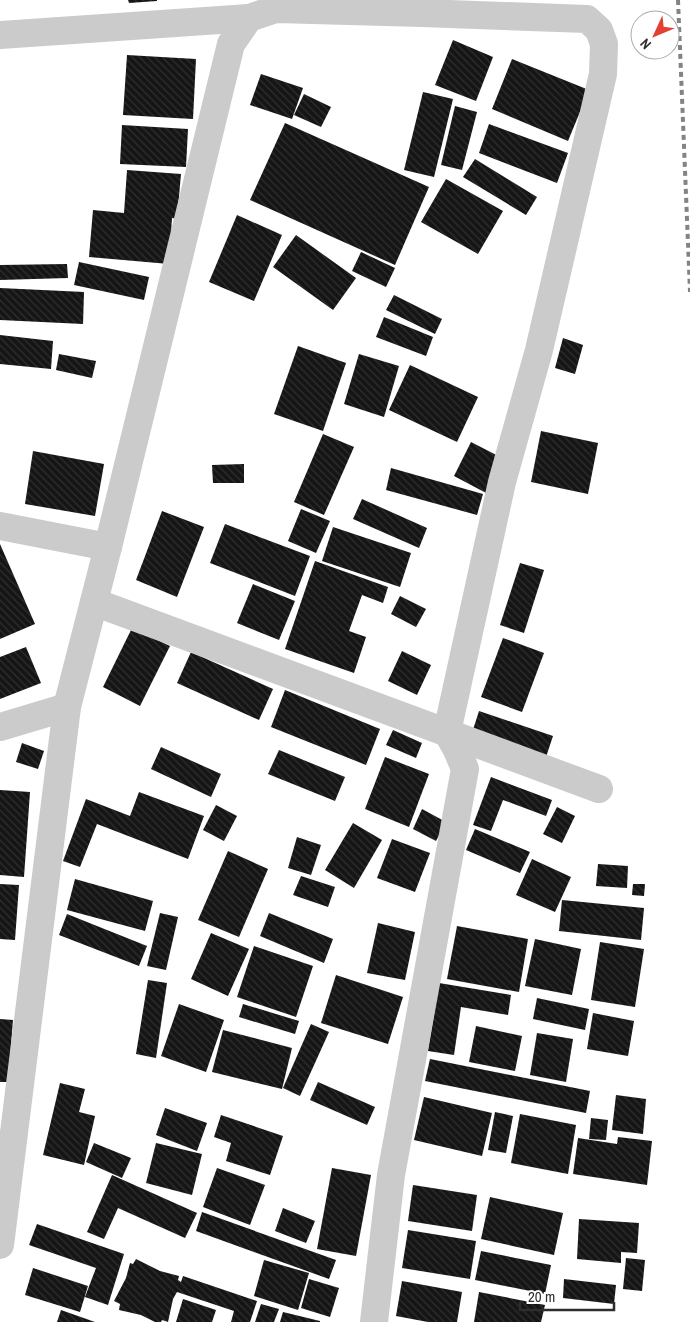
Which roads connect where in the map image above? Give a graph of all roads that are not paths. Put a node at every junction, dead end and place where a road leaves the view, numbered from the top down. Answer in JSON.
{"nodes":[{"id":1,"x":422,"y":6,"type":"edge"},
{"id":2,"x":249,"y":18,"type":"junction"},
{"id":3,"x":0,"y":35,"type":"edge"},
{"id":4,"x":0,"y":526,"type":"edge"},
{"id":5,"x":108,"y":547,"type":"junction"},
{"id":6,"x":94,"y":602,"type":"junction"},
{"id":7,"x":67,"y":707,"type":"junction"},
{"id":8,"x":0,"y":727,"type":"edge"},
{"id":9,"x":447,"y":732,"type":"junction"},
{"id":10,"x":599,"y":788,"type":"dead end"},
{"id":11,"x":0,"y":1245,"type":"edge"},
{"id":12,"x":374,"y":1322,"type":"edge"}],
"edges":[{"from":1,"to":2,"type":"street"},
{"from":1,"to":9,"type":"street"},
{"from":2,"to":3,"type":"street"},
{"from":2,"to":5,"type":"street"},
{"from":4,"to":5,"type":"street"},
{"from":5,"to":6,"type":"street"},
{"from":6,"to":7,"type":"street"},
{"from":6,"to":9,"type":"street"},
{"from":7,"to":8,"type":"street"},
{"from":7,"to":11,"type":"street"},
{"from":9,"to":10,"type":"street"},
{"from":9,"to":12,"type":"street"}]}
